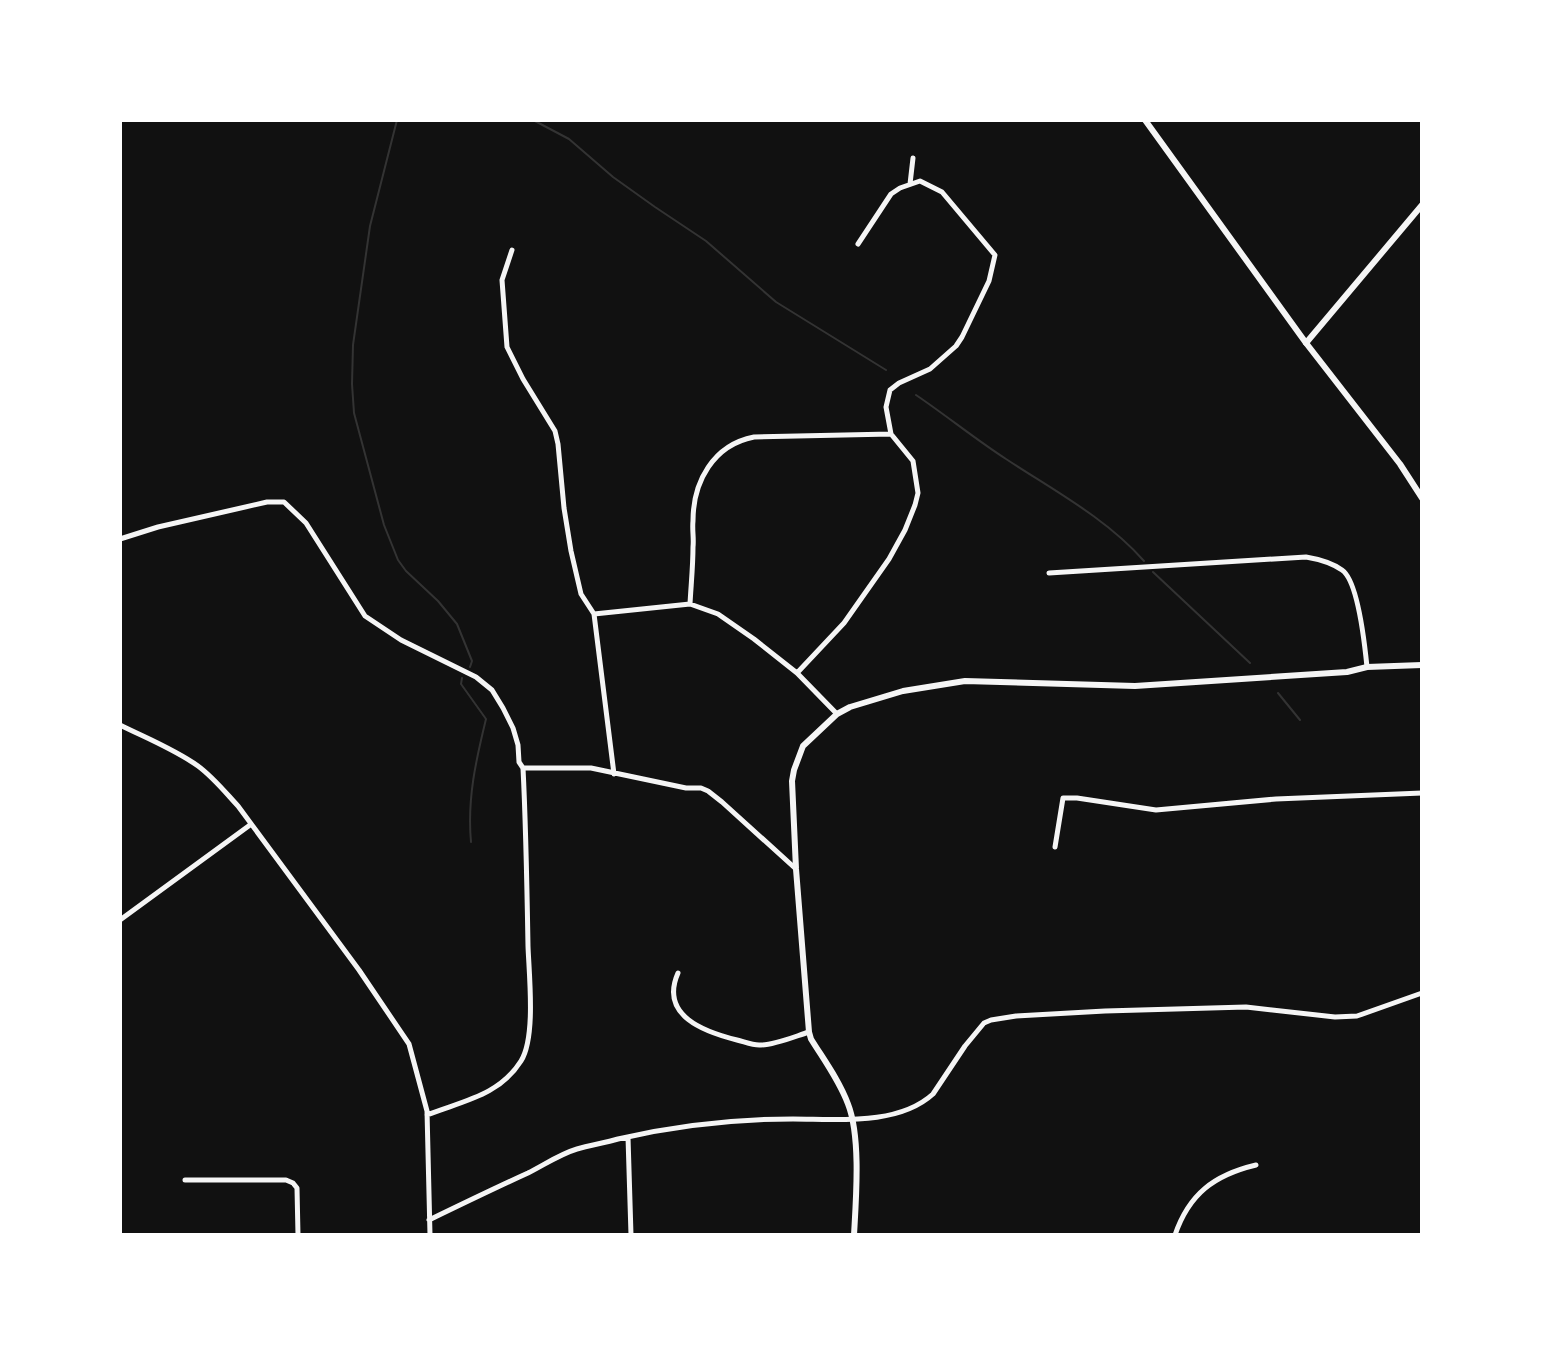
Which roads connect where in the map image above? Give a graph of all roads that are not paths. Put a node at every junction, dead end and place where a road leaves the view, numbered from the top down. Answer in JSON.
{"nodes":[{"id":1,"x":1145,"y":120,"type":"edge"},
{"id":2,"x":913,"y":158,"type":"dead end"},
{"id":3,"x":910,"y":184,"type":"junction"},
{"id":4,"x":1422,"y":205,"type":"edge"},
{"id":5,"x":858,"y":244,"type":"dead end"},
{"id":6,"x":512,"y":250,"type":"dead end"},
{"id":7,"x":1306,"y":343,"type":"junction"},
{"id":8,"x":891,"y":434,"type":"junction"},
{"id":9,"x":1422,"y":498,"type":"edge"},
{"id":10,"x":120,"y":539,"type":"edge"},
{"id":11,"x":1049,"y":573,"type":"dead end"},
{"id":12,"x":690,"y":604,"type":"junction"},
{"id":13,"x":594,"y":614,"type":"junction"},
{"id":14,"x":1422,"y":665,"type":"edge"},
{"id":15,"x":1367,"y":667,"type":"junction"},
{"id":16,"x":797,"y":673,"type":"junction"},
{"id":17,"x":837,"y":714,"type":"junction"},
{"id":18,"x":120,"y":725,"type":"edge"},
{"id":19,"x":523,"y":768,"type":"junction"},
{"id":20,"x":614,"y":774,"type":"junction"},
{"id":21,"x":1422,"y":793,"type":"edge"},
{"id":22,"x":250,"y":825,"type":"junction"},
{"id":23,"x":1055,"y":847,"type":"dead end"},
{"id":24,"x":796,"y":869,"type":"junction"},
{"id":25,"x":120,"y":920,"type":"edge"},
{"id":26,"x":678,"y":973,"type":"dead end"},
{"id":27,"x":1422,"y":993,"type":"edge"},
{"id":28,"x":809,"y":1032,"type":"junction"},
{"id":29,"x":427,"y":1115,"type":"junction"},
{"id":30,"x":854,"y":1120,"type":"junction"},
{"id":31,"x":628,"y":1137,"type":"junction"},
{"id":32,"x":1256,"y":1165,"type":"dead end"},
{"id":33,"x":185,"y":1180,"type":"dead end"},
{"id":34,"x":429,"y":1220,"type":"junction"},
{"id":35,"x":298,"y":1235,"type":"edge"},
{"id":36,"x":430,"y":1235,"type":"edge"},
{"id":37,"x":631,"y":1235,"type":"edge"},
{"id":38,"x":854,"y":1235,"type":"edge"},
{"id":39,"x":1175,"y":1235,"type":"edge"}],
"edges":[{"from":1,"to":7,"type":"street"},
{"from":2,"to":3,"type":"street"},
{"from":3,"to":5,"type":"street"},
{"from":3,"to":8,"type":"street"},
{"from":4,"to":7,"type":"street"},
{"from":6,"to":13,"type":"street"},
{"from":7,"to":9,"type":"street"},
{"from":8,"to":12,"type":"street"},
{"from":8,"to":16,"type":"street"},
{"from":10,"to":19,"type":"street"},
{"from":11,"to":15,"type":"street"},
{"from":12,"to":13,"type":"street"},
{"from":12,"to":16,"type":"street"},
{"from":13,"to":20,"type":"street"},
{"from":14,"to":15,"type":"street"},
{"from":15,"to":17,"type":"street"},
{"from":16,"to":17,"type":"street"},
{"from":17,"to":24,"type":"street"},
{"from":18,"to":22,"type":"street"},
{"from":19,"to":20,"type":"street"},
{"from":19,"to":29,"type":"street"},
{"from":20,"to":24,"type":"street"},
{"from":21,"to":23,"type":"street"},
{"from":22,"to":25,"type":"street"},
{"from":22,"to":29,"type":"street"},
{"from":24,"to":28,"type":"street"},
{"from":26,"to":28,"type":"street"},
{"from":27,"to":30,"type":"street"},
{"from":28,"to":30,"type":"street"},
{"from":29,"to":34,"type":"street"},
{"from":30,"to":31,"type":"street"},
{"from":30,"to":38,"type":"street"},
{"from":31,"to":34,"type":"street"},
{"from":31,"to":37,"type":"street"},
{"from":32,"to":39,"type":"street"},
{"from":33,"to":35,"type":"street"},
{"from":34,"to":36,"type":"street"}]}
